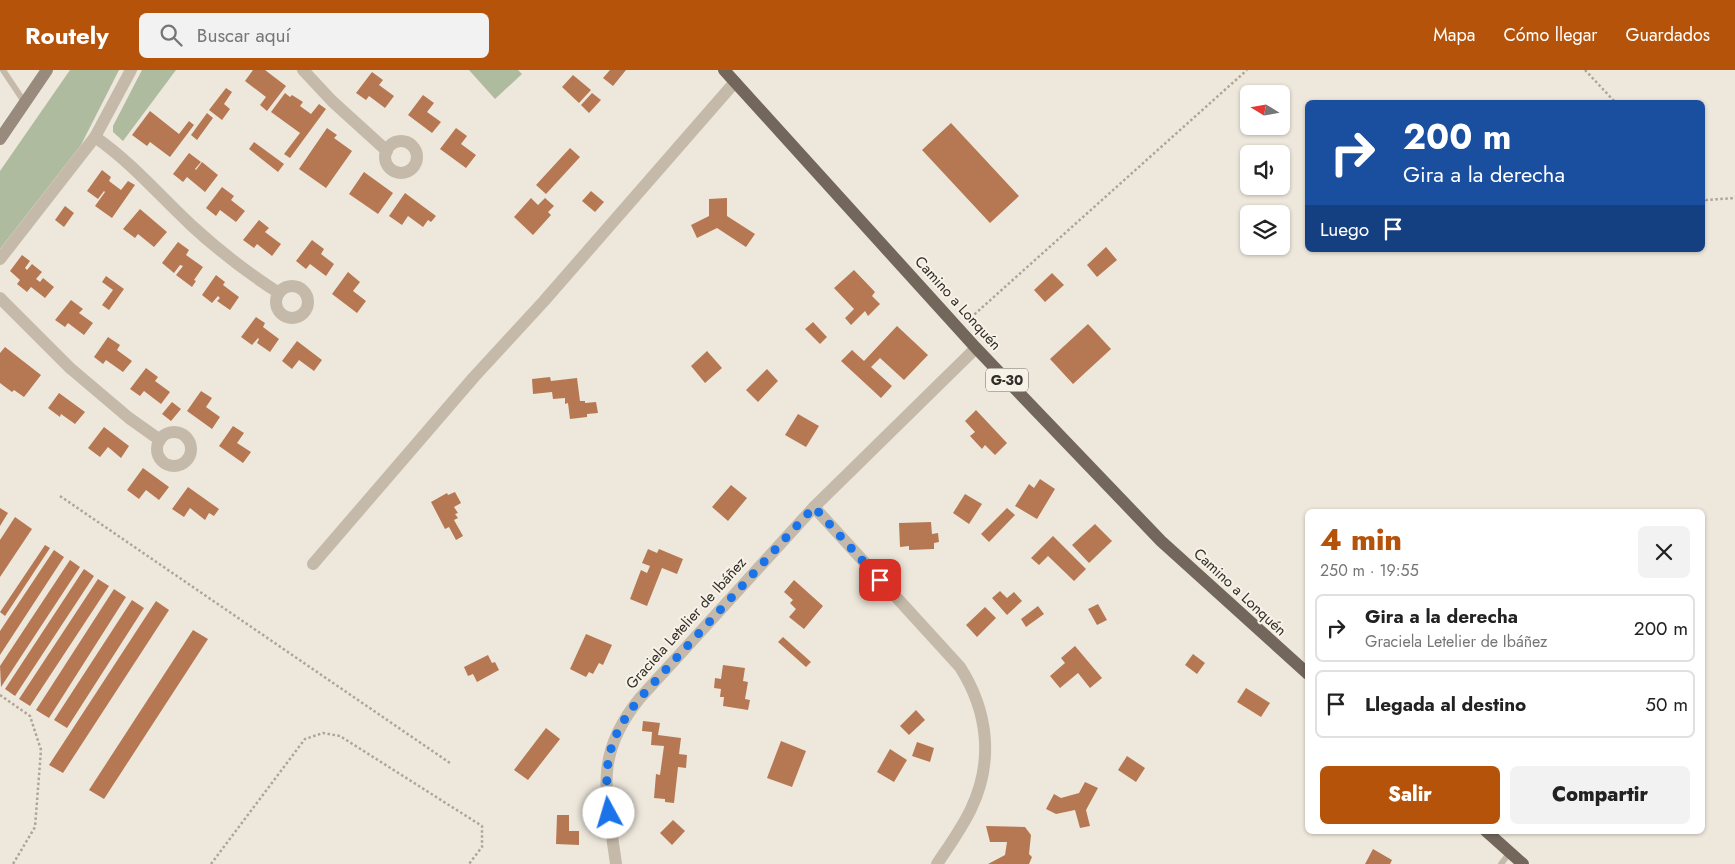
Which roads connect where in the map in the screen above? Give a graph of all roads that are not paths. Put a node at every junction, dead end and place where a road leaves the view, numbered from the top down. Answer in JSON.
{"nodes":[{"id":1,"x":3,"y":70,"type":"edge"},
{"id":2,"x":47,"y":70,"type":"edge"},
{"id":3,"x":131,"y":70,"type":"edge"},
{"id":4,"x":303,"y":70,"type":"edge"},
{"id":5,"x":724,"y":70,"type":"edge"},
{"id":6,"x":735,"y":82,"type":"junction"},
{"id":7,"x":25,"y":103,"type":"junction"},
{"id":8,"x":95,"y":137,"type":"junction"},
{"id":9,"x":0,"y":139,"type":"edge"},
{"id":10,"x":387,"y":151,"type":"dead end"},
{"id":11,"x":0,"y":259,"type":"edge"},
{"id":12,"x":279,"y":293,"type":"dead end"},
{"id":13,"x":0,"y":298,"type":"edge"},
{"id":14,"x":976,"y":348,"type":"junction"},
{"id":15,"x":160,"y":440,"type":"dead end"},
{"id":16,"x":814,"y":507,"type":"junction"},
{"id":17,"x":313,"y":564,"type":"dead end"},
{"id":18,"x":1305,"y":671,"type":"edge"},
{"id":19,"x":1489,"y":834,"type":"edge"},
{"id":20,"x":1510,"y":852,"type":"junction"},
{"id":21,"x":616,"y":864,"type":"edge"},
{"id":22,"x":937,"y":864,"type":"edge"},
{"id":23,"x":1501,"y":864,"type":"edge"},
{"id":24,"x":1523,"y":864,"type":"edge"}],
"edges":[{"from":1,"to":7,"type":"lane"},
{"from":2,"to":7,"type":"street"},
{"from":3,"to":8,"type":"street"},
{"from":4,"to":10,"type":"street"},
{"from":5,"to":6,"type":"main road","name":"Camino a Lonquén","number":"G-30"},
{"from":6,"to":14,"type":"main road","name":"Camino a Lonquén","number":"G-30"},
{"from":6,"to":17,"type":"street"},
{"from":7,"to":9,"type":"street"},
{"from":8,"to":11,"type":"street"},
{"from":8,"to":12,"type":"street"},
{"from":13,"to":15,"type":"street"},
{"from":14,"to":16,"type":"street","name":"Graciela Letelier de Ibáñez"},
{"from":14,"to":18,"type":"main road","name":"Camino a Lonquén","number":"G-30"},
{"from":16,"to":21,"type":"street","name":"Graciela Letelier de Ibáñez"},
{"from":16,"to":22,"type":"street"},
{"from":19,"to":20,"type":"main road"},
{"from":20,"to":23,"type":"lane"},
{"from":20,"to":24,"type":"main road"}]}
